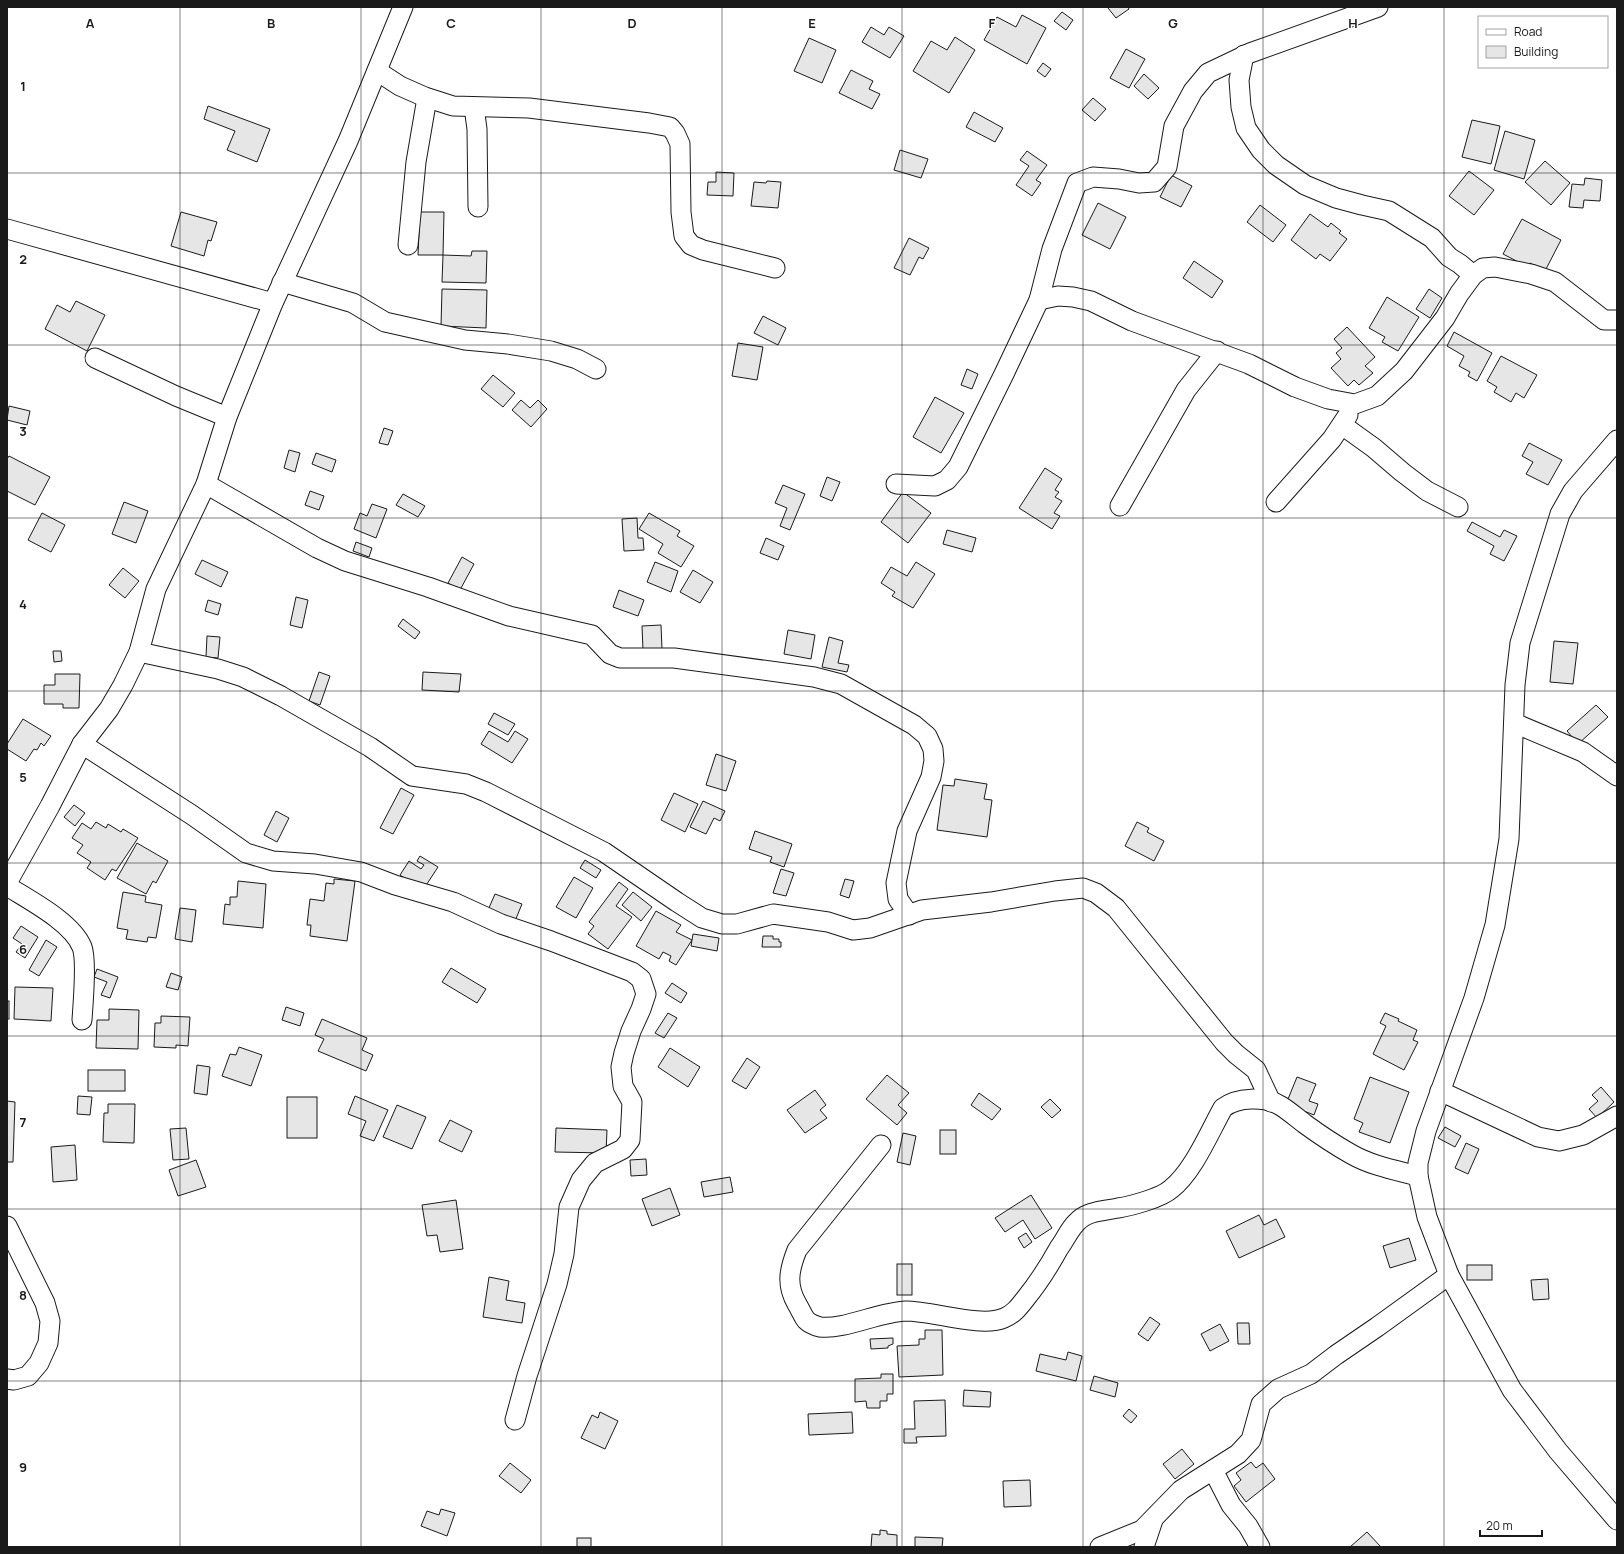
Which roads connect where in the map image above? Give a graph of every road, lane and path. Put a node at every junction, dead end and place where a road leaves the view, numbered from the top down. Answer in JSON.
{"nodes":[{"id":1,"x":403,"y":7,"type":"edge"},
{"id":2,"x":1378,"y":7,"type":"edge"},
{"id":3,"x":1244,"y":55,"type":"junction"},
{"id":4,"x":377,"y":71,"type":"junction"},
{"id":5,"x":427,"y":98,"type":"junction"},
{"id":6,"x":474,"y":107,"type":"junction"},
{"id":7,"x":478,"y":207,"type":"dead end"},
{"id":8,"x":7,"y":229,"type":"edge"},
{"id":9,"x":408,"y":245,"type":"dead end"},
{"id":10,"x":775,"y":268,"type":"dead end"},
{"id":11,"x":1473,"y":275,"type":"junction"},
{"id":12,"x":282,"y":282,"type":"junction"},
{"id":13,"x":1039,"y":300,"type":"junction"},
{"id":14,"x":273,"y":303,"type":"junction"},
{"id":15,"x":1617,"y":320,"type":"edge"},
{"id":16,"x":1217,"y":351,"type":"junction"},
{"id":17,"x":95,"y":358,"type":"dead end"},
{"id":18,"x":596,"y":369,"type":"dead end"},
{"id":19,"x":1355,"y":404,"type":"junction"},
{"id":20,"x":227,"y":417,"type":"junction"},
{"id":21,"x":1342,"y":425,"type":"junction"},
{"id":22,"x":1617,"y":440,"type":"edge"},
{"id":23,"x":206,"y":484,"type":"junction"},
{"id":24,"x":896,"y":484,"type":"dead end"},
{"id":25,"x":1276,"y":502,"type":"dead end"},
{"id":26,"x":1120,"y":506,"type":"dead end"},
{"id":27,"x":1458,"y":507,"type":"dead end"},
{"id":28,"x":139,"y":652,"type":"junction"},
{"id":29,"x":1514,"y":723,"type":"junction"},
{"id":30,"x":82,"y":744,"type":"junction"},
{"id":31,"x":1617,"y":776,"type":"edge"},
{"id":32,"x":7,"y":884,"type":"edge"},
{"id":33,"x":909,"y":915,"type":"junction"},
{"id":34,"x":82,"y":1020,"type":"dead end"},
{"id":35,"x":1440,"y":1091,"type":"junction"},
{"id":36,"x":1271,"y":1102,"type":"junction"},
{"id":37,"x":1617,"y":1116,"type":"edge"},
{"id":38,"x":881,"y":1145,"type":"dead end"},
{"id":39,"x":1418,"y":1176,"type":"junction"},
{"id":40,"x":7,"y":1226,"type":"edge"},
{"id":41,"x":1449,"y":1275,"type":"junction"},
{"id":42,"x":7,"y":1379,"type":"edge"},
{"id":43,"x":515,"y":1420,"type":"dead end"},
{"id":44,"x":1213,"y":1470,"type":"junction"},
{"id":45,"x":1153,"y":1520,"type":"junction"},
{"id":46,"x":1617,"y":1520,"type":"edge"},
{"id":47,"x":1100,"y":1547,"type":"edge"},
{"id":48,"x":1144,"y":1547,"type":"edge"},
{"id":49,"x":1260,"y":1547,"type":"edge"}],
"edges":[{"from":1,"to":4,"type":"street"},
{"from":2,"to":3,"type":"street"},
{"from":3,"to":11,"type":"street"},
{"from":3,"to":13,"type":"street"},
{"from":4,"to":5,"type":"street"},
{"from":4,"to":12,"type":"street"},
{"from":5,"to":6,"type":"street"},
{"from":5,"to":9,"type":"street"},
{"from":6,"to":7,"type":"street"},
{"from":6,"to":10,"type":"street"},
{"from":8,"to":14,"type":"street"},
{"from":11,"to":15,"type":"street"},
{"from":11,"to":19,"type":"street"},
{"from":12,"to":14,"type":"street"},
{"from":12,"to":18,"type":"street"},
{"from":13,"to":16,"type":"street"},
{"from":13,"to":24,"type":"street"},
{"from":14,"to":20,"type":"street"},
{"from":16,"to":19,"type":"street"},
{"from":16,"to":26,"type":"street"},
{"from":17,"to":20,"type":"street"},
{"from":19,"to":21,"type":"street"},
{"from":20,"to":23,"type":"street"},
{"from":21,"to":25,"type":"street"},
{"from":21,"to":27,"type":"street"},
{"from":22,"to":29,"type":"street"},
{"from":23,"to":28,"type":"street"},
{"from":23,"to":33,"type":"street"},
{"from":28,"to":30,"type":"street"},
{"from":28,"to":33,"type":"street"},
{"from":29,"to":31,"type":"street"},
{"from":29,"to":35,"type":"street"},
{"from":30,"to":32,"type":"street"},
{"from":30,"to":43,"type":"street"},
{"from":32,"to":34,"type":"street"},
{"from":33,"to":36,"type":"street"},
{"from":35,"to":37,"type":"street"},
{"from":35,"to":39,"type":"street"},
{"from":36,"to":38,"type":"street"},
{"from":36,"to":39,"type":"street"},
{"from":39,"to":41,"type":"street"},
{"from":40,"to":42,"type":"street"},
{"from":41,"to":44,"type":"street"},
{"from":41,"to":46,"type":"street"},
{"from":44,"to":45,"type":"street"},
{"from":44,"to":49,"type":"street"},
{"from":45,"to":47,"type":"street"},
{"from":45,"to":48,"type":"street"}]}
